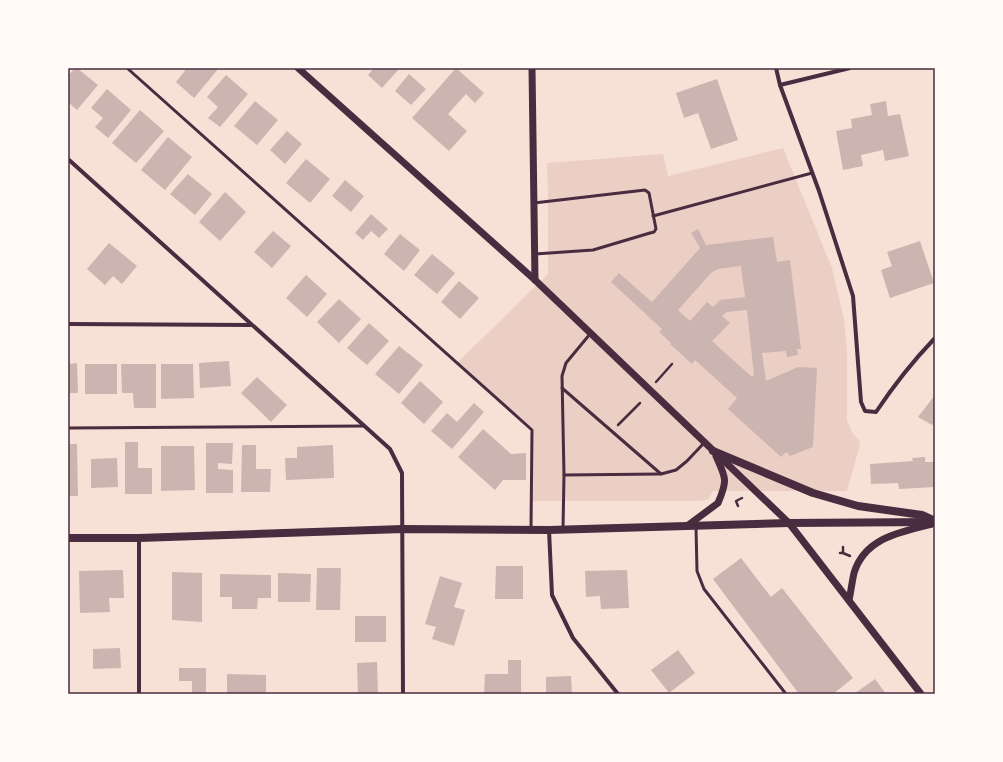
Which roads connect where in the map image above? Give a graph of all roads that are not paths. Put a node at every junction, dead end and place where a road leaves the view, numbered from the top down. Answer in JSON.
{"nodes":[{"id":1,"x":127,"y":68,"type":"edge"},
{"id":2,"x":298,"y":68,"type":"edge"},
{"id":3,"x":532,"y":68,"type":"edge"},
{"id":4,"x":776,"y":68,"type":"edge"},
{"id":5,"x":850,"y":68,"type":"edge"},
{"id":6,"x":780,"y":85,"type":"junction"},
{"id":7,"x":68,"y":159,"type":"edge"},
{"id":8,"x":812,"y":173,"type":"junction"},
{"id":9,"x":534,"y":203,"type":"junction"},
{"id":10,"x":653,"y":216,"type":"junction"},
{"id":11,"x":535,"y":254,"type":"junction"},
{"id":12,"x":535,"y":280,"type":"junction"},
{"id":13,"x":68,"y":324,"type":"edge"},
{"id":14,"x":252,"y":325,"type":"junction"},
{"id":15,"x":590,"y":333,"type":"junction"},
{"id":16,"x":935,"y":338,"type":"edge"},
{"id":17,"x":562,"y":388,"type":"junction"},
{"id":18,"x":363,"y":426,"type":"junction"},
{"id":19,"x":68,"y":428,"type":"edge"},
{"id":20,"x":704,"y":442,"type":"junction"},
{"id":21,"x":713,"y":451,"type":"junction"},
{"id":22,"x":661,"y":474,"type":"junction"},
{"id":23,"x":564,"y":475,"type":"junction"},
{"id":24,"x":935,"y":522,"type":"edge"},
{"id":25,"x":789,"y":523,"type":"junction"},
{"id":26,"x":686,"y":526,"type":"junction"},
{"id":27,"x":696,"y":526,"type":"junction"},
{"id":28,"x":403,"y":529,"type":"junction"},
{"id":29,"x":563,"y":529,"type":"junction"},
{"id":30,"x":531,"y":530,"type":"junction"},
{"id":31,"x":549,"y":530,"type":"junction"},
{"id":32,"x":68,"y":538,"type":"edge"},
{"id":33,"x":139,"y":538,"type":"junction"},
{"id":34,"x":849,"y":600,"type":"junction"},
{"id":35,"x":139,"y":694,"type":"edge"},
{"id":36,"x":403,"y":694,"type":"edge"},
{"id":37,"x":618,"y":694,"type":"edge"},
{"id":38,"x":786,"y":694,"type":"edge"},
{"id":39,"x":921,"y":694,"type":"edge"}],
"edges":[{"from":1,"to":30,"type":"lane"},
{"from":2,"to":12,"type":"street"},
{"from":3,"to":9,"type":"street"},
{"from":4,"to":6,"type":"street"},
{"from":5,"to":6,"type":"street"},
{"from":6,"to":8,"type":"street"},
{"from":7,"to":14,"type":"street"},
{"from":8,"to":10,"type":"lane"},
{"from":8,"to":16,"type":"street"},
{"from":9,"to":10,"type":"lane"},
{"from":9,"to":11,"type":"street"},
{"from":10,"to":11,"type":"lane"},
{"from":11,"to":12,"type":"street"},
{"from":12,"to":15,"type":"street"},
{"from":13,"to":14,"type":"street"},
{"from":14,"to":18,"type":"street"},
{"from":15,"to":17,"type":"lane"},
{"from":15,"to":20,"type":"street"},
{"from":17,"to":22,"type":"lane"},
{"from":17,"to":23,"type":"lane"},
{"from":18,"to":19,"type":"lane"},
{"from":18,"to":28,"type":"street"},
{"from":20,"to":21,"type":"street"},
{"from":20,"to":22,"type":"lane"},
{"from":21,"to":24,"type":"main road"},
{"from":21,"to":25,"type":"street"},
{"from":21,"to":26,"type":"street"},
{"from":22,"to":23,"type":"lane"},
{"from":23,"to":29,"type":"lane"},
{"from":24,"to":25,"type":"main road"},
{"from":24,"to":34,"type":"street"},
{"from":25,"to":27,"type":"main road"},
{"from":25,"to":34,"type":"street"},
{"from":26,"to":27,"type":"main road"},
{"from":26,"to":29,"type":"main road"},
{"from":27,"to":38,"type":"lane"},
{"from":28,"to":30,"type":"main road"},
{"from":28,"to":33,"type":"main road"},
{"from":28,"to":36,"type":"street"},
{"from":29,"to":31,"type":"main road"},
{"from":30,"to":31,"type":"main road"},
{"from":31,"to":37,"type":"street"},
{"from":32,"to":33,"type":"main road"},
{"from":33,"to":35,"type":"street"},
{"from":34,"to":39,"type":"street"}]}
